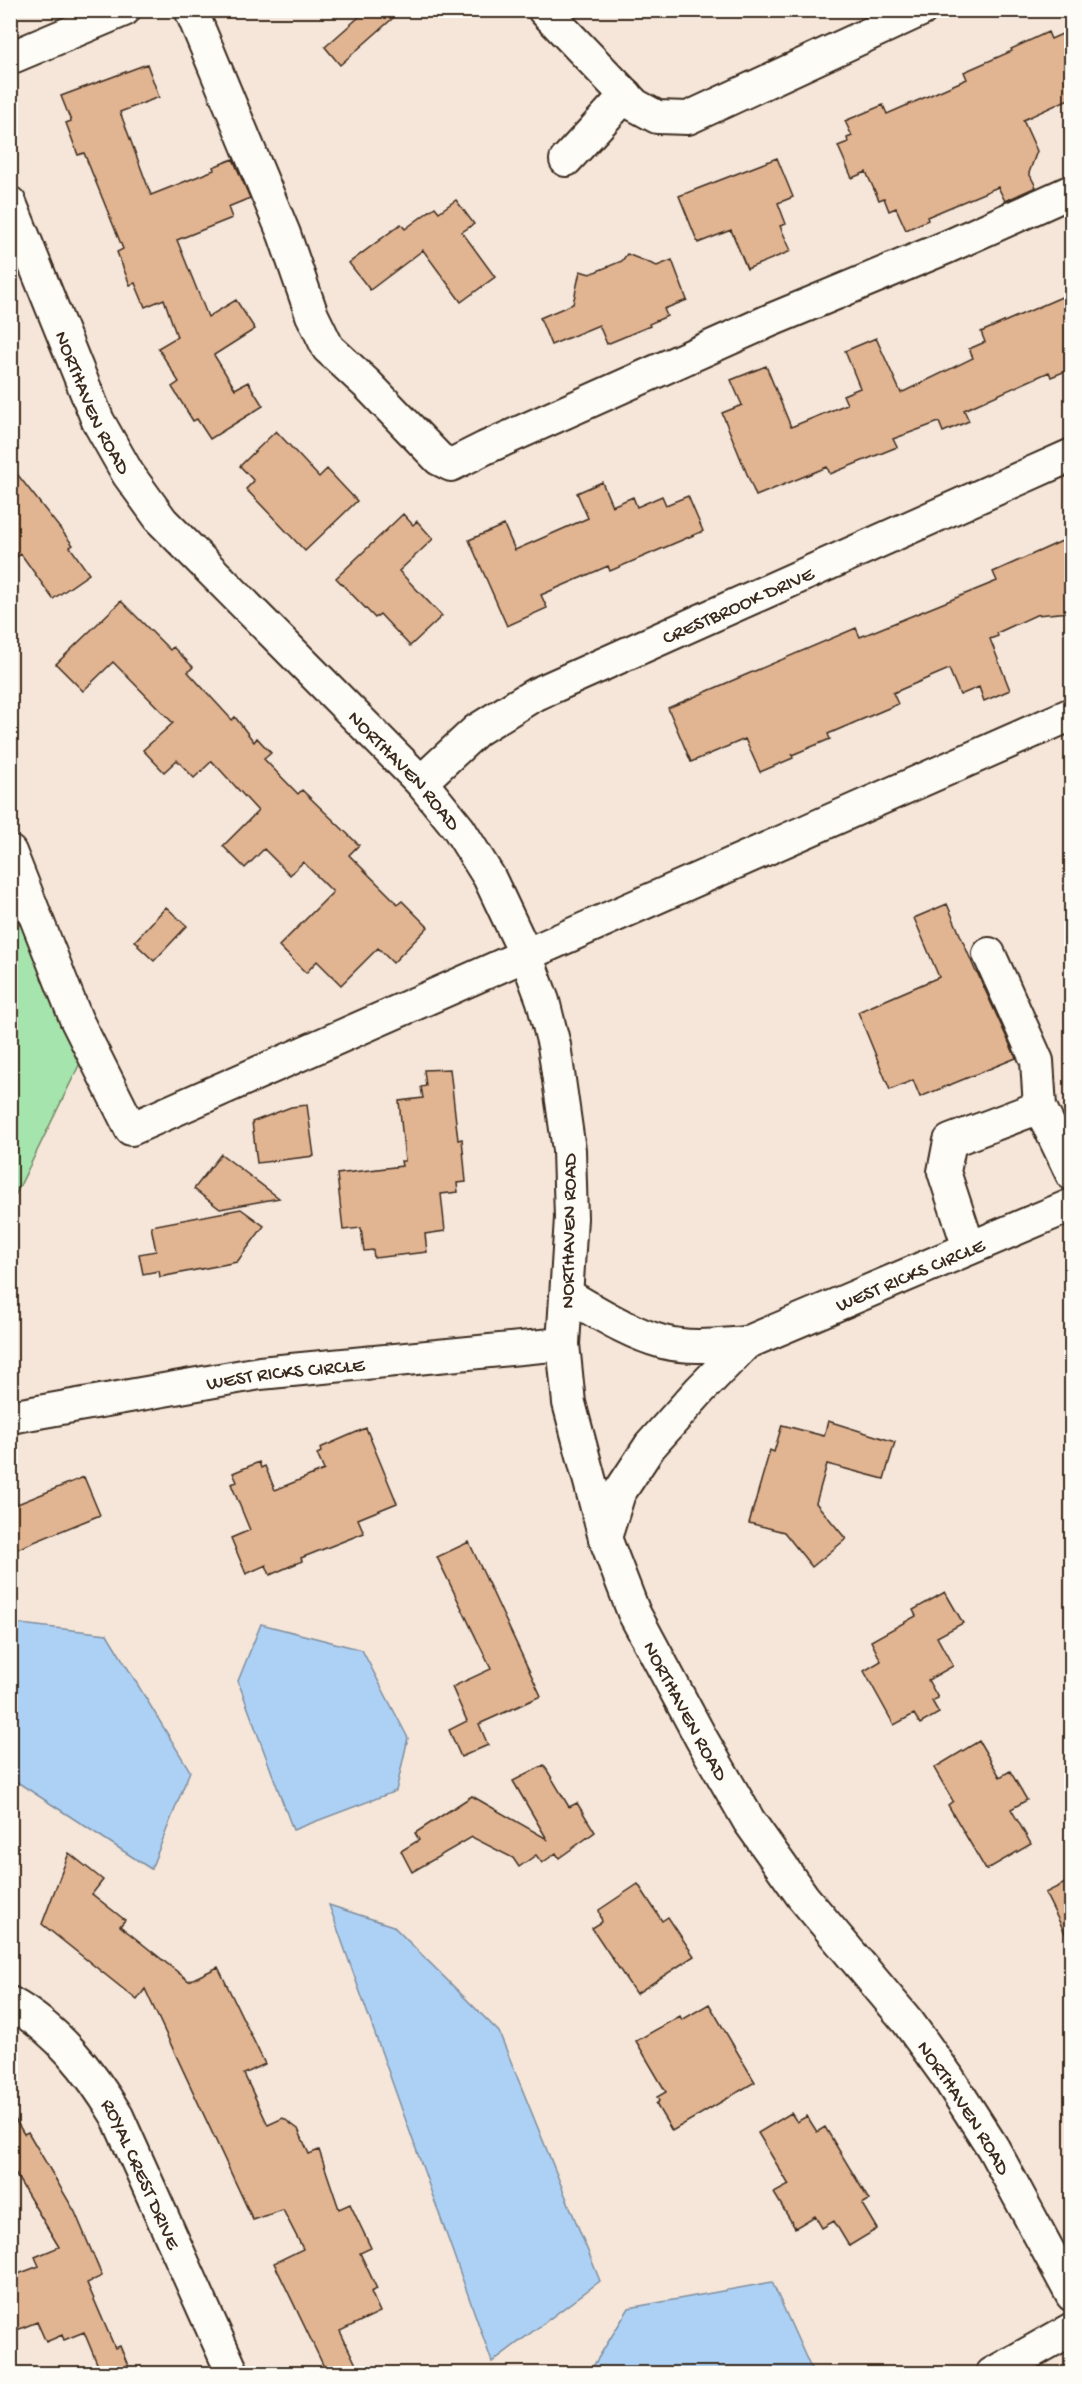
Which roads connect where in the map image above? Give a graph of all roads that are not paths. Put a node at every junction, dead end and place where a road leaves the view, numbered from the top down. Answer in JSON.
{"nodes":[{"id":1,"x":124,"y":10,"type":"edge"},
{"id":2,"x":191,"y":10,"type":"edge"},
{"id":3,"x":544,"y":10,"type":"edge"},
{"id":4,"x":921,"y":10,"type":"edge"},
{"id":5,"x":10,"y":58,"type":"edge"},
{"id":6,"x":626,"y":95,"type":"junction"},
{"id":7,"x":566,"y":160,"type":"dead end"},
{"id":8,"x":1071,"y":191,"type":"edge"},
{"id":9,"x":10,"y":203,"type":"edge"},
{"id":10,"x":1071,"y":455,"type":"edge"},
{"id":11,"x":1071,"y":714,"type":"edge"},
{"id":12,"x":421,"y":782,"type":"junction"},
{"id":13,"x":10,"y":852,"type":"edge"},
{"id":14,"x":989,"y":954,"type":"dead end"},
{"id":15,"x":526,"y":955,"type":"junction"},
{"id":16,"x":1040,"y":1107,"type":"junction"},
{"id":17,"x":1071,"y":1174,"type":"edge"},
{"id":18,"x":1071,"y":1205,"type":"edge"},
{"id":19,"x":969,"y":1248,"type":"junction"},
{"id":20,"x":567,"y":1295,"type":"junction"},
{"id":21,"x":746,"y":1343,"type":"junction"},
{"id":22,"x":563,"y":1344,"type":"junction"},
{"id":23,"x":10,"y":1417,"type":"edge"},
{"id":24,"x":605,"y":1538,"type":"junction"},
{"id":25,"x":10,"y":2003,"type":"edge"},
{"id":26,"x":1071,"y":2295,"type":"edge"},
{"id":27,"x":1071,"y":2329,"type":"edge"},
{"id":28,"x":233,"y":2373,"type":"edge"},
{"id":29,"x":992,"y":2373,"type":"edge"}],
"edges":[{"from":1,"to":5,"type":"street"},
{"from":2,"to":8,"type":"street"},
{"from":3,"to":6,"type":"street"},
{"from":4,"to":6,"type":"street"},
{"from":6,"to":7,"type":"street"},
{"from":9,"to":12,"type":"street","name":"NORTHAVEN ROAD"},
{"from":10,"to":12,"type":"street","name":"CRESTBROOK DRIVE"},
{"from":11,"to":15,"type":"street"},
{"from":12,"to":15,"type":"street","name":"NORTHAVEN ROAD"},
{"from":13,"to":15,"type":"street"},
{"from":14,"to":16,"type":"street"},
{"from":15,"to":20,"type":"street","name":"NORTHAVEN ROAD"},
{"from":16,"to":17,"type":"street"},
{"from":16,"to":19,"type":"street"},
{"from":18,"to":19,"type":"street","name":"WEST RICKS CIRCLE"},
{"from":19,"to":21,"type":"street","name":"WEST RICKS CIRCLE"},
{"from":20,"to":21,"type":"street","name":"WEST RICKS CIRCLE"},
{"from":20,"to":22,"type":"street","name":"NORTHAVEN ROAD"},
{"from":21,"to":24,"type":"street","name":"WEST RICKS CIRCLE"},
{"from":22,"to":23,"type":"street","name":"WEST RICKS CIRCLE"},
{"from":22,"to":24,"type":"street","name":"NORTHAVEN ROAD"},
{"from":24,"to":26,"type":"street","name":"NORTHAVEN ROAD"},
{"from":25,"to":28,"type":"street","name":"ROYAL CREST DRIVE"},
{"from":27,"to":29,"type":"street"}]}
